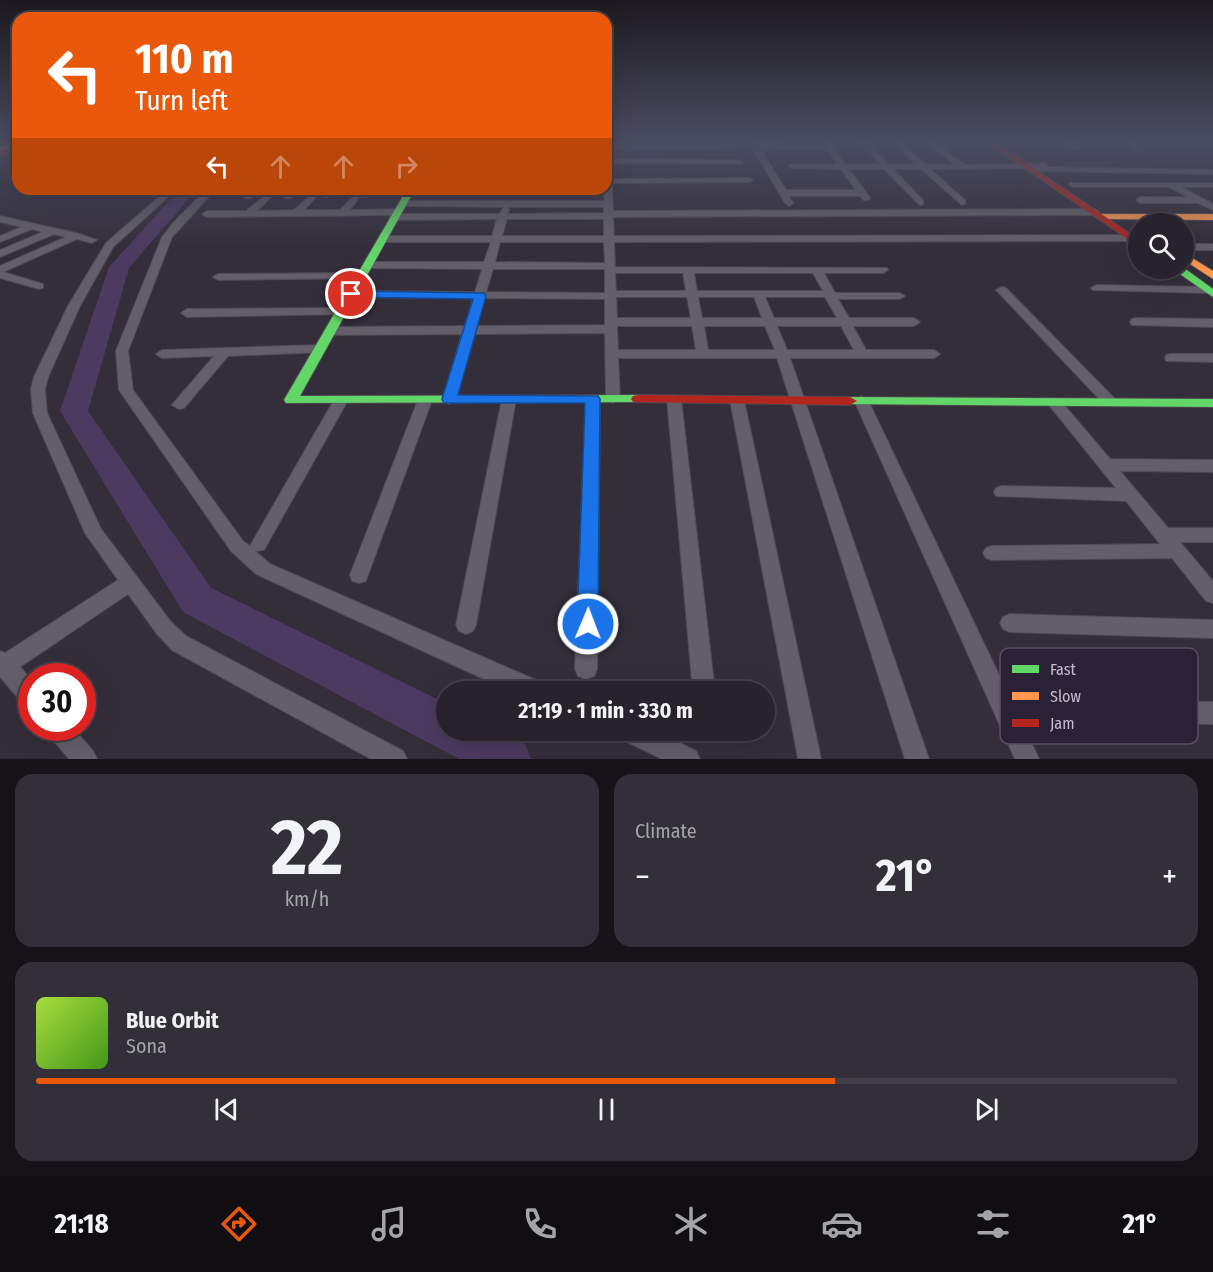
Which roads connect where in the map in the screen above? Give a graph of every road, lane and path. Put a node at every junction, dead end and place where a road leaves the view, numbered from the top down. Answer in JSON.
{"nodes":[{"id":1,"x":774,"y":177,"type":"edge"},
{"id":2,"x":850,"y":177,"type":"edge"},
{"id":3,"x":897,"y":177,"type":"edge"},
{"id":4,"x":935,"y":177,"type":"edge"},
{"id":5,"x":1050,"y":177,"type":"edge"},
{"id":6,"x":1058,"y":177,"type":"edge"},
{"id":7,"x":1157,"y":177,"type":"edge"},
{"id":8,"x":749,"y":180,"type":"dead end"},
{"id":9,"x":612,"y":184,"type":"edge"},
{"id":10,"x":1073,"y":185,"type":"junction"},
{"id":11,"x":1171,"y":185,"type":"junction"},
{"id":12,"x":1213,"y":185,"type":"edge"},
{"id":13,"x":783,"y":193,"type":"junction"},
{"id":14,"x":165,"y":195,"type":"edge"},
{"id":15,"x":206,"y":195,"type":"edge"},
{"id":16,"x":361,"y":195,"type":"edge"},
{"id":17,"x":407,"y":195,"type":"edge"},
{"id":18,"x":607,"y":195,"type":"edge"},
{"id":19,"x":267,"y":196,"type":"dead end"},
{"id":20,"x":312,"y":196,"type":"dead end"},
{"id":21,"x":1140,"y":200,"type":"dead end"},
{"id":22,"x":1199,"y":200,"type":"junction"},
{"id":23,"x":1213,"y":200,"type":"edge"},
{"id":24,"x":920,"y":202,"type":"dead end"},
{"id":25,"x":962,"y":202,"type":"dead end"},
{"id":26,"x":789,"y":203,"type":"dead end"},
{"id":27,"x":507,"y":204,"type":"junction"},
{"id":28,"x":1213,"y":207,"type":"edge"},
{"id":29,"x":398,"y":211,"type":"junction"},
{"id":30,"x":608,"y":211,"type":"junction"},
{"id":31,"x":296,"y":213,"type":"junction"},
{"id":32,"x":342,"y":213,"type":"junction"},
{"id":33,"x":207,"y":214,"type":"dead end"},
{"id":34,"x":248,"y":214,"type":"junction"},
{"id":35,"x":1099,"y":215,"type":"junction"},
{"id":36,"x":503,"y":217,"type":"junction"},
{"id":37,"x":1123,"y":217,"type":"junction"},
{"id":38,"x":1213,"y":217,"type":"edge"},
{"id":39,"x":5,"y":220,"type":"edge"},
{"id":40,"x":1128,"y":224,"type":"edge"},
{"id":41,"x":0,"y":225,"type":"edge"},
{"id":42,"x":32,"y":226,"type":"junction"},
{"id":43,"x":53,"y":231,"type":"junction"},
{"id":44,"x":1128,"y":231,"type":"edge"},
{"id":45,"x":75,"y":236,"type":"junction"},
{"id":46,"x":1128,"y":236,"type":"edge"},
{"id":47,"x":609,"y":238,"type":"junction"},
{"id":48,"x":0,"y":239,"type":"edge"},
{"id":49,"x":383,"y":239,"type":"junction"},
{"id":50,"x":496,"y":239,"type":"junction"},
{"id":51,"x":92,"y":240,"type":"dead end"},
{"id":52,"x":1194,"y":247,"type":"edge"},
{"id":53,"x":1213,"y":247,"type":"edge"},
{"id":54,"x":0,"y":254,"type":"edge"},
{"id":55,"x":1194,"y":263,"type":"edge"},
{"id":56,"x":489,"y":266,"type":"junction"},
{"id":57,"x":610,"y":268,"type":"junction"},
{"id":58,"x":0,"y":270,"type":"edge"},
{"id":59,"x":688,"y":270,"type":"junction"},
{"id":60,"x":817,"y":270,"type":"junction"},
{"id":61,"x":883,"y":270,"type":"dead end"},
{"id":62,"x":364,"y":271,"type":"junction"},
{"id":63,"x":0,"y":275,"type":"edge"},
{"id":64,"x":1212,"y":275,"type":"edge"},
{"id":65,"x":218,"y":277,"type":"dead end"},
{"id":66,"x":1192,"y":279,"type":"edge"},
{"id":67,"x":39,"y":286,"type":"dead end"},
{"id":68,"x":1097,"y":288,"type":"dead end"},
{"id":69,"x":1002,"y":290,"type":"dead end"},
{"id":70,"x":1210,"y":292,"type":"edge"},
{"id":71,"x":351,"y":294,"type":"junction"},
{"id":72,"x":692,"y":294,"type":"junction"},
{"id":73,"x":758,"y":294,"type":"junction"},
{"id":74,"x":610,"y":295,"type":"junction"},
{"id":75,"x":830,"y":295,"type":"junction"},
{"id":76,"x":480,"y":296,"type":"junction"},
{"id":77,"x":899,"y":296,"type":"dead end"},
{"id":78,"x":341,"y":312,"type":"junction"},
{"id":79,"x":187,"y":313,"type":"dead end"},
{"id":80,"x":698,"y":322,"type":"junction"},
{"id":81,"x":770,"y":322,"type":"junction"},
{"id":82,"x":844,"y":322,"type":"junction"},
{"id":83,"x":914,"y":322,"type":"dead end"},
{"id":84,"x":1136,"y":322,"type":"dead end"},
{"id":85,"x":1213,"y":323,"type":"edge"},
{"id":86,"x":611,"y":325,"type":"junction"},
{"id":87,"x":470,"y":330,"type":"junction"},
{"id":88,"x":330,"y":331,"type":"junction"},
{"id":89,"x":320,"y":349,"type":"junction"},
{"id":90,"x":224,"y":352,"type":"junction"},
{"id":91,"x":162,"y":354,"type":"dead end"},
{"id":92,"x":612,"y":354,"type":"junction"},
{"id":93,"x":862,"y":354,"type":"junction"},
{"id":94,"x":933,"y":354,"type":"dead end"},
{"id":95,"x":703,"y":355,"type":"junction"},
{"id":96,"x":783,"y":355,"type":"junction"},
{"id":97,"x":1172,"y":358,"type":"dead end"},
{"id":98,"x":1213,"y":358,"type":"edge"},
{"id":99,"x":449,"y":399,"type":"junction"},
{"id":100,"x":509,"y":399,"type":"junction"},
{"id":101,"x":593,"y":399,"type":"junction"},
{"id":102,"x":613,"y":399,"type":"junction"},
{"id":103,"x":674,"y":399,"type":"junction"},
{"id":104,"x":341,"y":400,"type":"junction"},
{"id":105,"x":425,"y":400,"type":"junction"},
{"id":106,"x":737,"y":400,"type":"junction"},
{"id":107,"x":798,"y":400,"type":"junction"},
{"id":108,"x":861,"y":400,"type":"junction"},
{"id":109,"x":1054,"y":402,"type":"junction"},
{"id":110,"x":1110,"y":402,"type":"junction"},
{"id":111,"x":1213,"y":403,"type":"edge"},
{"id":112,"x":179,"y":405,"type":"dead end"},
{"id":113,"x":1106,"y":465,"type":"junction"},
{"id":114,"x":1213,"y":466,"type":"edge"},
{"id":115,"x":1002,"y":492,"type":"dead end"},
{"id":116,"x":1131,"y":495,"type":"junction"},
{"id":117,"x":1164,"y":535,"type":"junction"},
{"id":118,"x":1213,"y":535,"type":"edge"},
{"id":119,"x":258,"y":545,"type":"dead end"},
{"id":120,"x":1178,"y":551,"type":"junction"},
{"id":121,"x":992,"y":554,"type":"dead end"},
{"id":122,"x":359,"y":575,"type":"dead end"},
{"id":123,"x":130,"y":582,"type":"junction"},
{"id":124,"x":1213,"y":595,"type":"edge"},
{"id":125,"x":1010,"y":623,"type":"dead end"},
{"id":126,"x":466,"y":625,"type":"dead end"},
{"id":127,"x":1213,"y":629,"type":"edge"},
{"id":128,"x":2,"y":663,"type":"edge"},
{"id":129,"x":586,"y":669,"type":"dead end"},
{"id":130,"x":18,"y":681,"type":"edge"},
{"id":131,"x":512,"y":681,"type":"edge"},
{"id":132,"x":703,"y":681,"type":"edge"},
{"id":133,"x":1000,"y":701,"type":"edge"},
{"id":134,"x":1198,"y":713,"type":"edge"},
{"id":135,"x":1213,"y":713,"type":"edge"},
{"id":136,"x":69,"y":741,"type":"edge"},
{"id":137,"x":650,"y":741,"type":"edge"},
{"id":138,"x":1020,"y":744,"type":"edge"},
{"id":139,"x":810,"y":758,"type":"edge"},
{"id":140,"x":85,"y":759,"type":"edge"},
{"id":141,"x":395,"y":759,"type":"edge"},
{"id":142,"x":688,"y":759,"type":"edge"},
{"id":143,"x":917,"y":759,"type":"edge"},
{"id":144,"x":1027,"y":759,"type":"edge"}],
"edges":[{"from":1,"to":13,"type":"street"},
{"from":2,"to":13,"type":"street"},
{"from":3,"to":24,"type":"street"},
{"from":4,"to":25,"type":"street"},
{"from":5,"to":35,"type":"main road"},
{"from":6,"to":10,"type":"main road"},
{"from":7,"to":11,"type":"street"},
{"from":8,"to":9,"type":"street"},
{"from":10,"to":11,"type":"street"},
{"from":10,"to":37,"type":"main road"},
{"from":11,"to":12,"type":"street"},
{"from":11,"to":22,"type":"street"},
{"from":13,"to":26,"type":"street"},
{"from":14,"to":123,"type":"street"},
{"from":15,"to":131,"type":"street"},
{"from":16,"to":32,"type":"street"},
{"from":17,"to":29,"type":"main road"},
{"from":18,"to":30,"type":"street"},
{"from":19,"to":34,"type":"street"},
{"from":20,"to":31,"type":"street"},
{"from":21,"to":22,"type":"street"},
{"from":22,"to":23,"type":"street"},
{"from":22,"to":28,"type":"street"},
{"from":27,"to":29,"type":"street"},
{"from":27,"to":30,"type":"street"},
{"from":27,"to":36,"type":"street"},
{"from":29,"to":32,"type":"street"},
{"from":29,"to":36,"type":"street"},
{"from":29,"to":49,"type":"main road"},
{"from":30,"to":35,"type":"street"},
{"from":30,"to":36,"type":"street"},
{"from":30,"to":47,"type":"street"},
{"from":31,"to":32,"type":"street"},
{"from":31,"to":34,"type":"street"},
{"from":33,"to":34,"type":"street"},
{"from":35,"to":37,"type":"main road"},
{"from":35,"to":44,"type":"main road"},
{"from":36,"to":50,"type":"street"},
{"from":37,"to":38,"type":"main road"},
{"from":37,"to":40,"type":"main road"},
{"from":39,"to":41,"type":"street"},
{"from":39,"to":42,"type":"street"},
{"from":42,"to":43,"type":"street"},
{"from":42,"to":48,"type":"street"},
{"from":43,"to":45,"type":"street"},
{"from":43,"to":54,"type":"street"},
{"from":45,"to":51,"type":"street"},
{"from":45,"to":58,"type":"street"},
{"from":46,"to":47,"type":"street"},
{"from":47,"to":50,"type":"street"},
{"from":47,"to":57,"type":"street"},
{"from":49,"to":50,"type":"street"},
{"from":49,"to":62,"type":"main road"},
{"from":50,"to":56,"type":"street"},
{"from":52,"to":53,"type":"street"},
{"from":55,"to":64,"type":"main road"},
{"from":56,"to":57,"type":"street"},
{"from":56,"to":62,"type":"street"},
{"from":56,"to":76,"type":"street"},
{"from":57,"to":59,"type":"street"},
{"from":57,"to":74,"type":"street"},
{"from":59,"to":60,"type":"street"},
{"from":59,"to":72,"type":"street"},
{"from":60,"to":61,"type":"street"},
{"from":60,"to":75,"type":"street"},
{"from":62,"to":65,"type":"street"},
{"from":62,"to":71,"type":"main road"},
{"from":63,"to":67,"type":"street"},
{"from":66,"to":70,"type":"main road"},
{"from":68,"to":70,"type":"street"},
{"from":69,"to":110,"type":"street"},
{"from":71,"to":76,"type":"street"},
{"from":71,"to":78,"type":"main road"},
{"from":72,"to":73,"type":"street"},
{"from":72,"to":74,"type":"street"},
{"from":72,"to":80,"type":"street"},
{"from":73,"to":75,"type":"street"},
{"from":73,"to":81,"type":"street"},
{"from":74,"to":76,"type":"street"},
{"from":74,"to":86,"type":"street"},
{"from":75,"to":77,"type":"street"},
{"from":75,"to":82,"type":"street"},
{"from":76,"to":87,"type":"street"},
{"from":78,"to":79,"type":"street"},
{"from":78,"to":88,"type":"main road"},
{"from":80,"to":81,"type":"street"},
{"from":80,"to":86,"type":"street"},
{"from":80,"to":95,"type":"street"},
{"from":81,"to":82,"type":"street"},
{"from":81,"to":96,"type":"street"},
{"from":82,"to":83,"type":"street"},
{"from":82,"to":93,"type":"street"},
{"from":84,"to":85,"type":"street"},
{"from":86,"to":87,"type":"street"},
{"from":86,"to":92,"type":"street"},
{"from":87,"to":88,"type":"street"},
{"from":87,"to":99,"type":"street"},
{"from":88,"to":89,"type":"main road"},
{"from":89,"to":90,"type":"street"},
{"from":89,"to":104,"type":"main road"},
{"from":90,"to":91,"type":"street"},
{"from":90,"to":112,"type":"street"},
{"from":92,"to":95,"type":"street"},
{"from":92,"to":102,"type":"street"},
{"from":93,"to":94,"type":"street"},
{"from":93,"to":96,"type":"street"},
{"from":95,"to":96,"type":"street"},
{"from":96,"to":107,"type":"street"},
{"from":97,"to":98,"type":"street"},
{"from":99,"to":100,"type":"main road"},
{"from":99,"to":105,"type":"main road"},
{"from":100,"to":101,"type":"main road"},
{"from":100,"to":126,"type":"street"},
{"from":101,"to":102,"type":"main road"},
{"from":101,"to":129,"type":"street"},
{"from":102,"to":103,"type":"main road"},
{"from":103,"to":106,"type":"main road"},
{"from":103,"to":132,"type":"street"},
{"from":104,"to":105,"type":"main road"},
{"from":104,"to":119,"type":"street"},
{"from":105,"to":122,"type":"street"},
{"from":106,"to":107,"type":"main road"},
{"from":106,"to":139,"type":"street"},
{"from":107,"to":108,"type":"main road"},
{"from":107,"to":143,"type":"street"},
{"from":108,"to":109,"type":"main road"},
{"from":108,"to":133,"type":"street"},
{"from":109,"to":110,"type":"main road"},
{"from":109,"to":113,"type":"street"},
{"from":110,"to":111,"type":"main road"},
{"from":113,"to":114,"type":"street"},
{"from":113,"to":116,"type":"street"},
{"from":115,"to":116,"type":"street"},
{"from":116,"to":117,"type":"street"},
{"from":117,"to":118,"type":"street"},
{"from":117,"to":120,"type":"street"},
{"from":120,"to":121,"type":"street"},
{"from":120,"to":124,"type":"street"},
{"from":123,"to":128,"type":"street"},
{"from":123,"to":141,"type":"street"},
{"from":125,"to":127,"type":"street"},
{"from":128,"to":130,"type":"street"},
{"from":134,"to":135,"type":"street"},
{"from":136,"to":140,"type":"street"},
{"from":137,"to":142,"type":"street"},
{"from":138,"to":144,"type":"street"}]}
